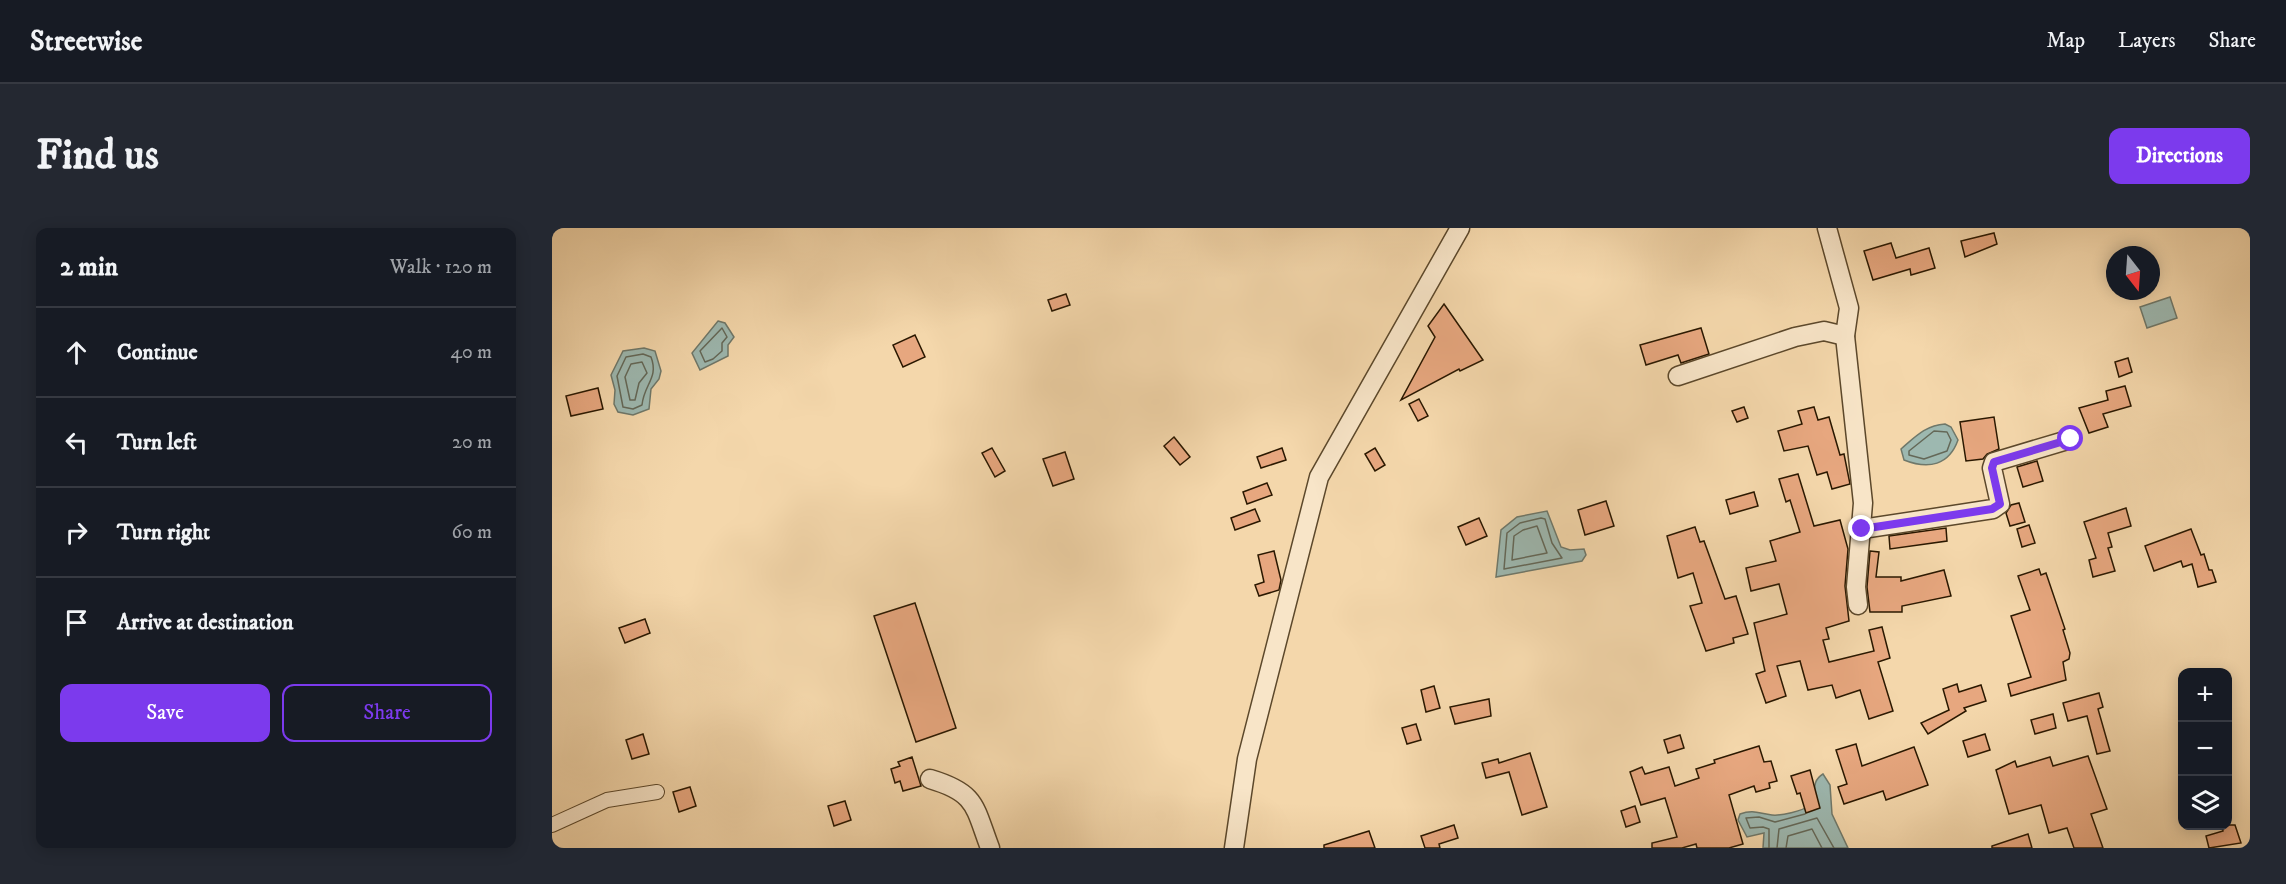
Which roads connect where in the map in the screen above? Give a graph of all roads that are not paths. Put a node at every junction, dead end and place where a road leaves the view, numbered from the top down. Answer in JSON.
{"nodes":[{"id":1,"x":1460,"y":228,"type":"edge"},
{"id":2,"x":1827,"y":228,"type":"edge"},
{"id":3,"x":1845,"y":336,"type":"junction"},
{"id":4,"x":1678,"y":376,"type":"dead end"},
{"id":5,"x":2071,"y":439,"type":"dead end"},
{"id":6,"x":1862,"y":529,"type":"junction"},
{"id":7,"x":1858,"y":605,"type":"dead end"},
{"id":8,"x":930,"y":779,"type":"dead end"},
{"id":9,"x":657,"y":792,"type":"dead end"},
{"id":10,"x":552,"y":825,"type":"edge"},
{"id":11,"x":990,"y":848,"type":"edge"},
{"id":12,"x":1234,"y":848,"type":"edge"}],
"edges":[{"from":1,"to":12,"type":"street"},
{"from":2,"to":3,"type":"street"},
{"from":3,"to":4,"type":"street"},
{"from":3,"to":6,"type":"street"},
{"from":5,"to":6,"type":"street"},
{"from":6,"to":7,"type":"street"},
{"from":8,"to":11,"type":"street"},
{"from":9,"to":10,"type":"street"}]}
